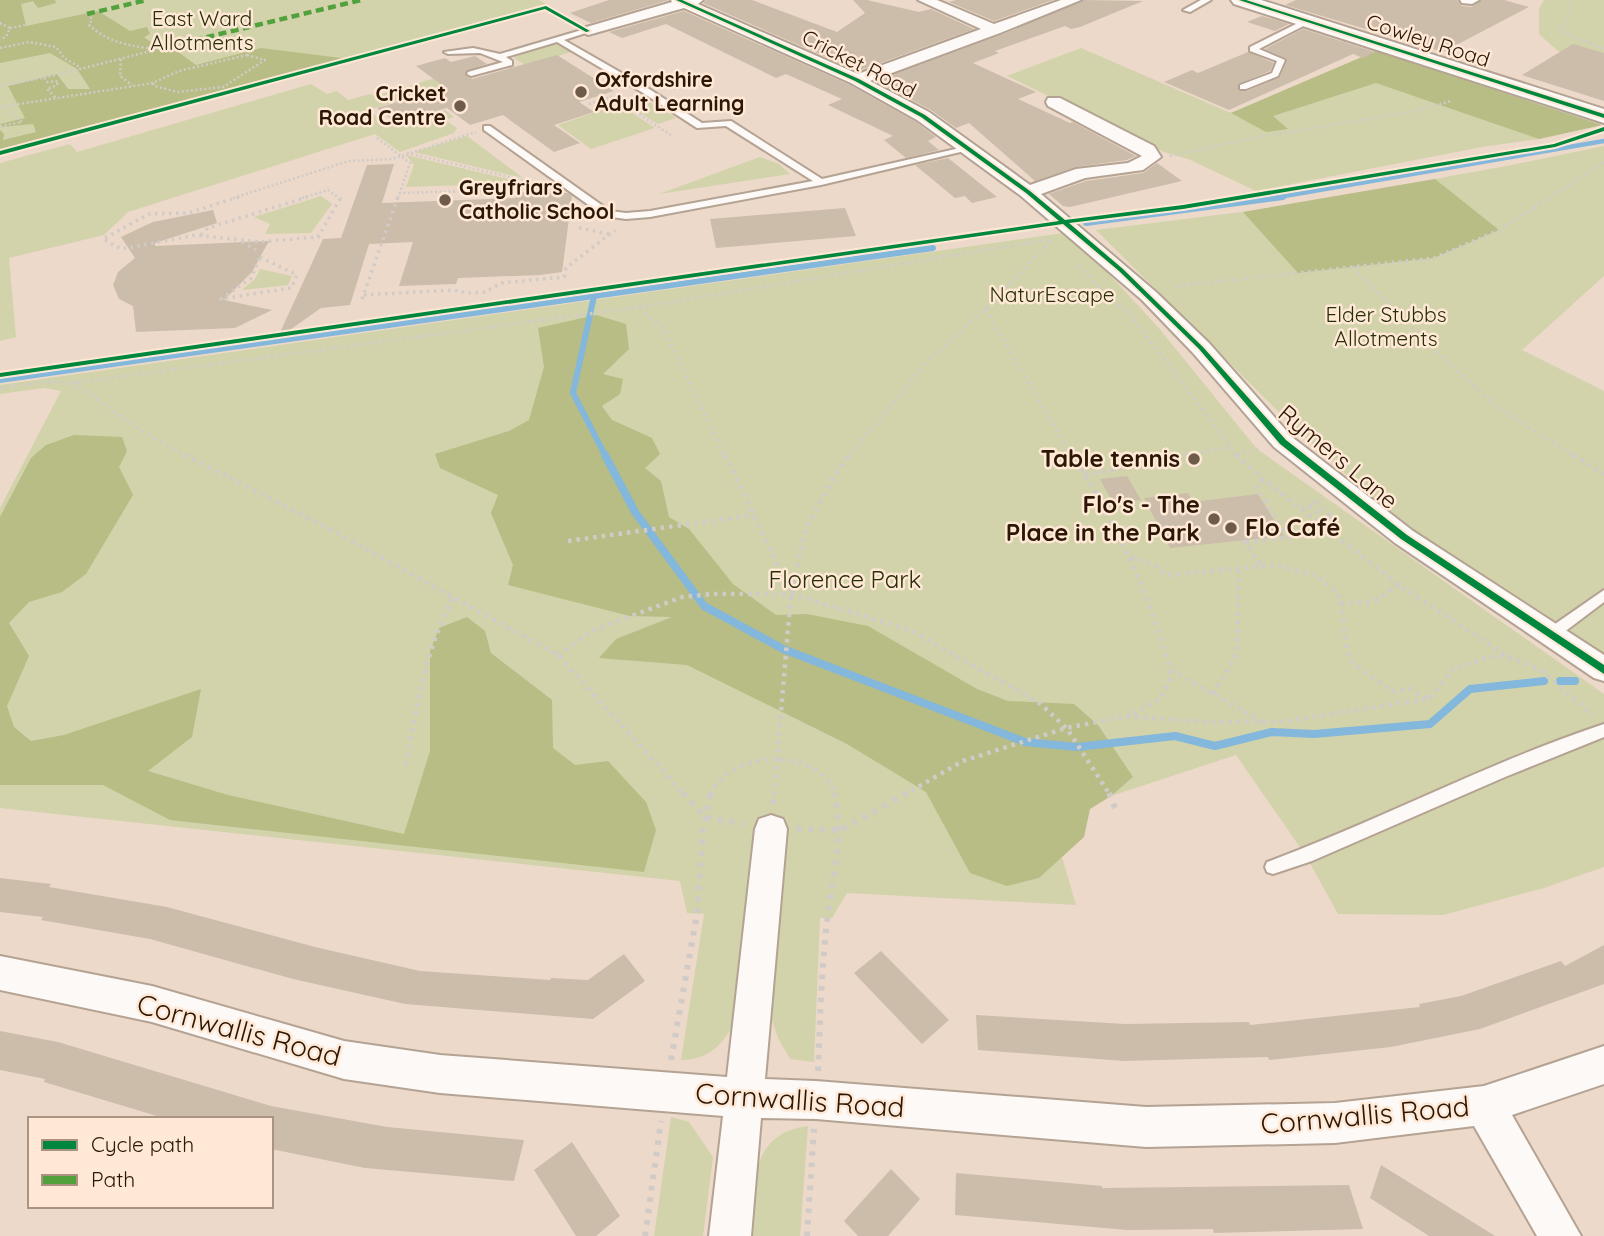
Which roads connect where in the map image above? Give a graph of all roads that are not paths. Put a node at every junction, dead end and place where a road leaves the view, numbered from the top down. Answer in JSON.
{"nodes":[{"id":1,"x":925,"y":0,"type":"edge"},
{"id":2,"x":1074,"y":0,"type":"edge"},
{"id":3,"x":1207,"y":0,"type":"edge"},
{"id":4,"x":686,"y":1,"type":"edge"},
{"id":5,"x":1259,"y":2,"type":"edge"},
{"id":6,"x":1187,"y":10,"type":"dead end"},
{"id":7,"x":1309,"y":21,"type":"junction"},
{"id":8,"x":995,"y":30,"type":"junction"},
{"id":9,"x":588,"y":31,"type":"joint"},
{"id":10,"x":558,"y":40,"type":"junction"},
{"id":11,"x":448,"y":52,"type":"dead end"},
{"id":12,"x":501,"y":56,"type":"junction"},
{"id":13,"x":471,"y":74,"type":"dead end"},
{"id":14,"x":857,"y":79,"type":"junction"},
{"id":15,"x":1243,"y":87,"type":"dead end"},
{"id":16,"x":1054,"y":102,"type":"dead end"},
{"id":17,"x":1604,"y":116,"type":"edge"},
{"id":18,"x":487,"y":128,"type":"road end"},
{"id":19,"x":969,"y":149,"type":"junction"},
{"id":20,"x":821,"y":182,"type":"junction"},
{"id":21,"x":1028,"y":192,"type":"junction"},
{"id":22,"x":1079,"y":234,"type":"joint"},
{"id":23,"x":1604,"y":595,"type":"edge"},
{"id":24,"x":1550,"y":635,"type":"junction"},
{"id":25,"x":1604,"y":670,"type":"edge"},
{"id":26,"x":1604,"y":730,"type":"edge"},
{"id":27,"x":771,"y":829,"type":"road end"},
{"id":28,"x":1273,"y":867,"type":"dead end"},
{"id":29,"x":0,"y":973,"type":"edge"},
{"id":30,"x":1604,"y":1065,"type":"edge"},
{"id":31,"x":744,"y":1098,"type":"junction"},
{"id":32,"x":1484,"y":1105,"type":"junction"},
{"id":33,"x":730,"y":1236,"type":"edge"},
{"id":34,"x":1560,"y":1236,"type":"edge"}],
"edges":[{"from":1,"to":8,"type":"street"},
{"from":2,"to":8,"type":"street"},
{"from":3,"to":6,"type":"lane"},
{"from":4,"to":9,"type":"street"},
{"from":4,"to":14,"type":"street","name":"Cricket Road"},
{"from":5,"to":7,"type":"main road","name":"Cowley Road"},
{"from":7,"to":15,"type":"lane"},
{"from":7,"to":17,"type":"main road","name":"Cowley Road"},
{"from":8,"to":14,"type":"street"},
{"from":9,"to":10,"type":"lane"},
{"from":10,"to":12,"type":"lane"},
{"from":10,"to":20,"type":"lane"},
{"from":11,"to":12,"type":"lane"},
{"from":12,"to":13,"type":"lane"},
{"from":14,"to":19,"type":"street","name":"Cricket Road"},
{"from":16,"to":21,"type":"street"},
{"from":18,"to":20,"type":"lane"},
{"from":19,"to":20,"type":"lane"},
{"from":19,"to":21,"type":"street","name":"Cricket Road"},
{"from":21,"to":22,"type":"street","name":"Cricket Road"},
{"from":22,"to":24,"type":"street","name":"Rymers Lane"},
{"from":23,"to":24,"type":"lane"},
{"from":24,"to":25,"type":"street","name":"Rymers Lane"},
{"from":26,"to":28,"type":"lane"},
{"from":27,"to":31,"type":"street"},
{"from":29,"to":31,"type":"street","name":"Cornwallis Road"},
{"from":30,"to":32,"type":"street","name":"Cornwallis Road"},
{"from":31,"to":32,"type":"street","name":"Cornwallis Road"},
{"from":31,"to":33,"type":"street"},
{"from":32,"to":34,"type":"street"}]}
